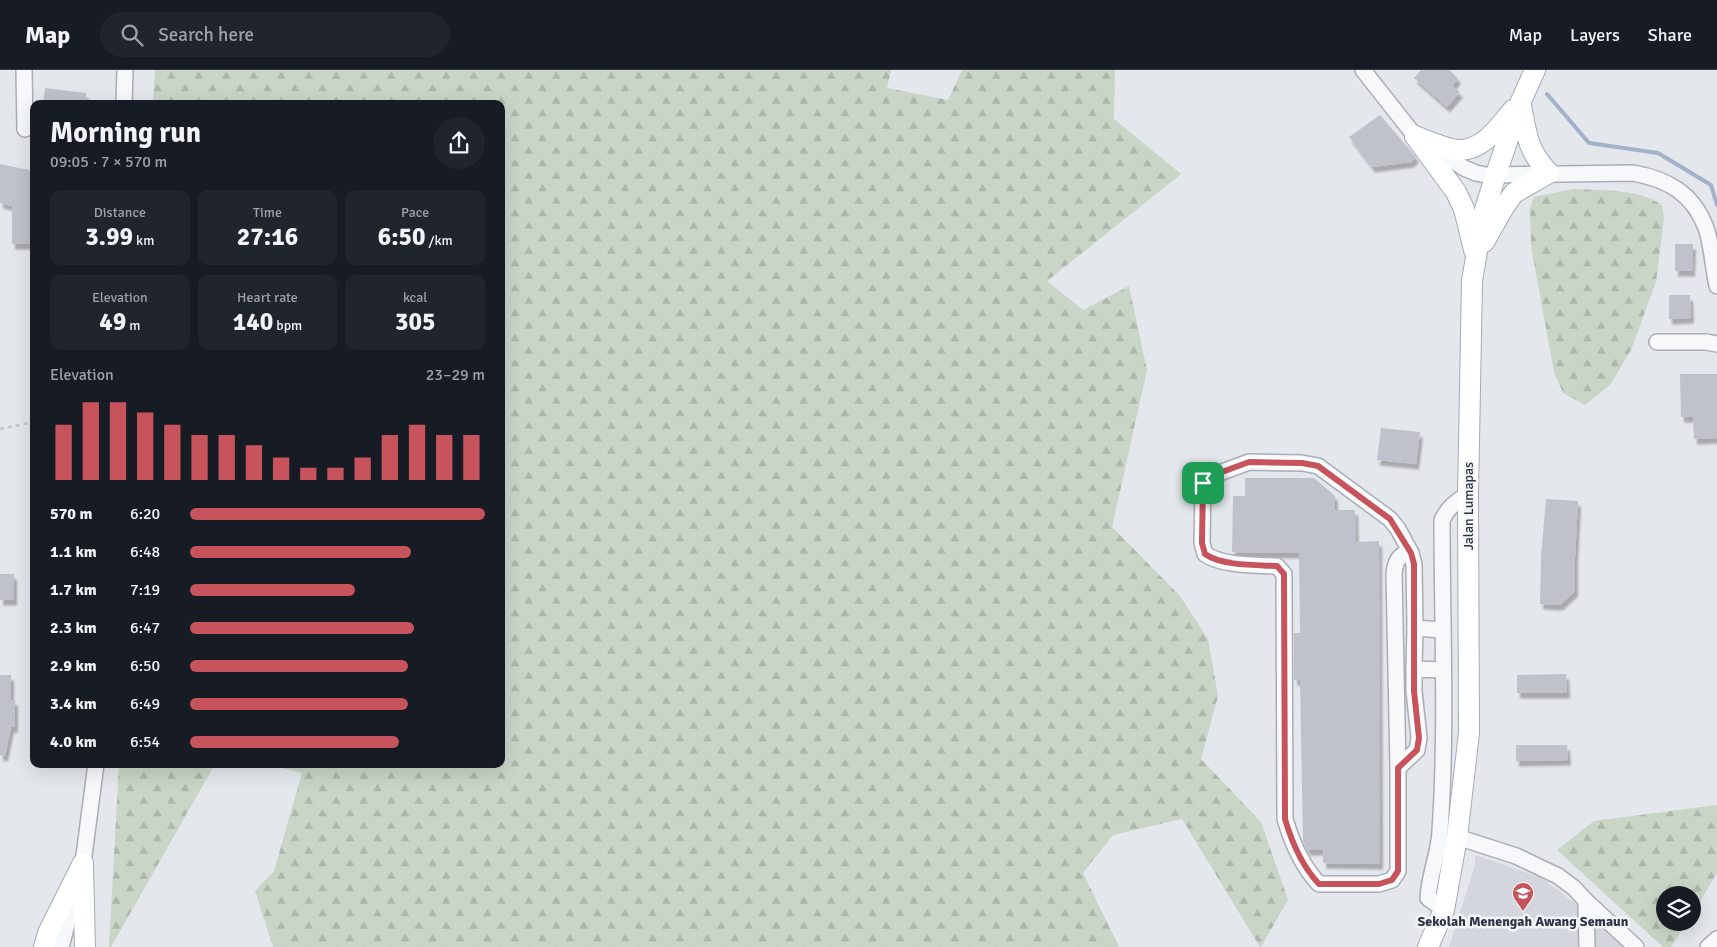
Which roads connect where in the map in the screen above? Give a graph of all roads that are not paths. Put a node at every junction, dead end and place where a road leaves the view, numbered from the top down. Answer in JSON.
{"nodes":[{"id":1,"x":24,"y":70,"type":"edge"},
{"id":2,"x":125,"y":70,"type":"edge"},
{"id":3,"x":1364,"y":70,"type":"edge"},
{"id":4,"x":1534,"y":70,"type":"edge"},
{"id":5,"x":124,"y":100,"type":"edge"},
{"id":6,"x":1520,"y":100,"type":"junction"},
{"id":7,"x":25,"y":129,"type":"dead end"},
{"id":8,"x":1415,"y":136,"type":"junction"},
{"id":9,"x":1549,"y":173,"type":"junction"},
{"id":10,"x":1496,"y":174,"type":"junction"},
{"id":11,"x":1475,"y":258,"type":"junction"},
{"id":12,"x":1717,"y":286,"type":"edge"},
{"id":13,"x":1657,"y":342,"type":"dead end"},
{"id":14,"x":1717,"y":344,"type":"edge"},
{"id":15,"x":1468,"y":494,"type":"junction"},
{"id":16,"x":1411,"y":553,"type":"junction"},
{"id":17,"x":1414,"y":628,"type":"junction"},
{"id":18,"x":1442,"y":630,"type":"junction"},
{"id":19,"x":1414,"y":668,"type":"junction"},
{"id":20,"x":1443,"y":670,"type":"junction"},
{"id":21,"x":95,"y":768,"type":"edge"},
{"id":22,"x":1398,"y":768,"type":"junction"},
{"id":23,"x":1457,"y":837,"type":"junction"},
{"id":24,"x":83,"y":863,"type":"junction"},
{"id":25,"x":1586,"y":901,"type":"junction"},
{"id":26,"x":1444,"y":910,"type":"junction"},
{"id":27,"x":1717,"y":939,"type":"edge"},
{"id":28,"x":44,"y":947,"type":"edge"},
{"id":29,"x":61,"y":947,"type":"edge"},
{"id":30,"x":85,"y":947,"type":"edge"},
{"id":31,"x":1428,"y":947,"type":"edge"},
{"id":32,"x":1587,"y":947,"type":"edge"},
{"id":33,"x":1636,"y":947,"type":"edge"},
{"id":34,"x":1708,"y":947,"type":"edge"}],
"edges":[{"from":1,"to":7,"type":"street"},
{"from":2,"to":5,"type":"street"},
{"from":3,"to":8,"type":"street"},
{"from":4,"to":6,"type":"main road","name":"Jalan Lumapas"},
{"from":6,"to":8,"type":"main road"},
{"from":6,"to":9,"type":"main road"},
{"from":6,"to":10,"type":"main road","name":"Jalan Lumapas"},
{"from":8,"to":10,"type":"street"},
{"from":8,"to":11,"type":"main road"},
{"from":9,"to":10,"type":"street"},
{"from":9,"to":11,"type":"main road"},
{"from":9,"to":12,"type":"street"},
{"from":10,"to":11,"type":"main road","name":"Jalan Lumapas"},
{"from":11,"to":15,"type":"main road","name":"Jalan Lumapas"},
{"from":13,"to":14,"type":"street"},
{"from":15,"to":18,"type":"street"},
{"from":15,"to":23,"type":"main road","name":"Jalan Lumapas"},
{"from":16,"to":17,"type":"street"},
{"from":16,"to":22,"type":"street"},
{"from":16,"to":22,"type":"street"},
{"from":17,"to":18,"type":"street"},
{"from":17,"to":19,"type":"street"},
{"from":18,"to":20,"type":"street"},
{"from":19,"to":20,"type":"street"},
{"from":19,"to":22,"type":"street"},
{"from":20,"to":26,"type":"street"},
{"from":21,"to":24,"type":"street"},
{"from":23,"to":25,"type":"street"},
{"from":23,"to":26,"type":"main road","name":"Jalan Lumapas"},
{"from":24,"to":28,"type":"main road"},
{"from":24,"to":29,"type":"street"},
{"from":24,"to":30,"type":"main road"},
{"from":25,"to":32,"type":"street"},
{"from":25,"to":33,"type":"street"},
{"from":26,"to":31,"type":"main road","name":"Jalan Lumapas"},
{"from":27,"to":34,"type":"street"}]}
